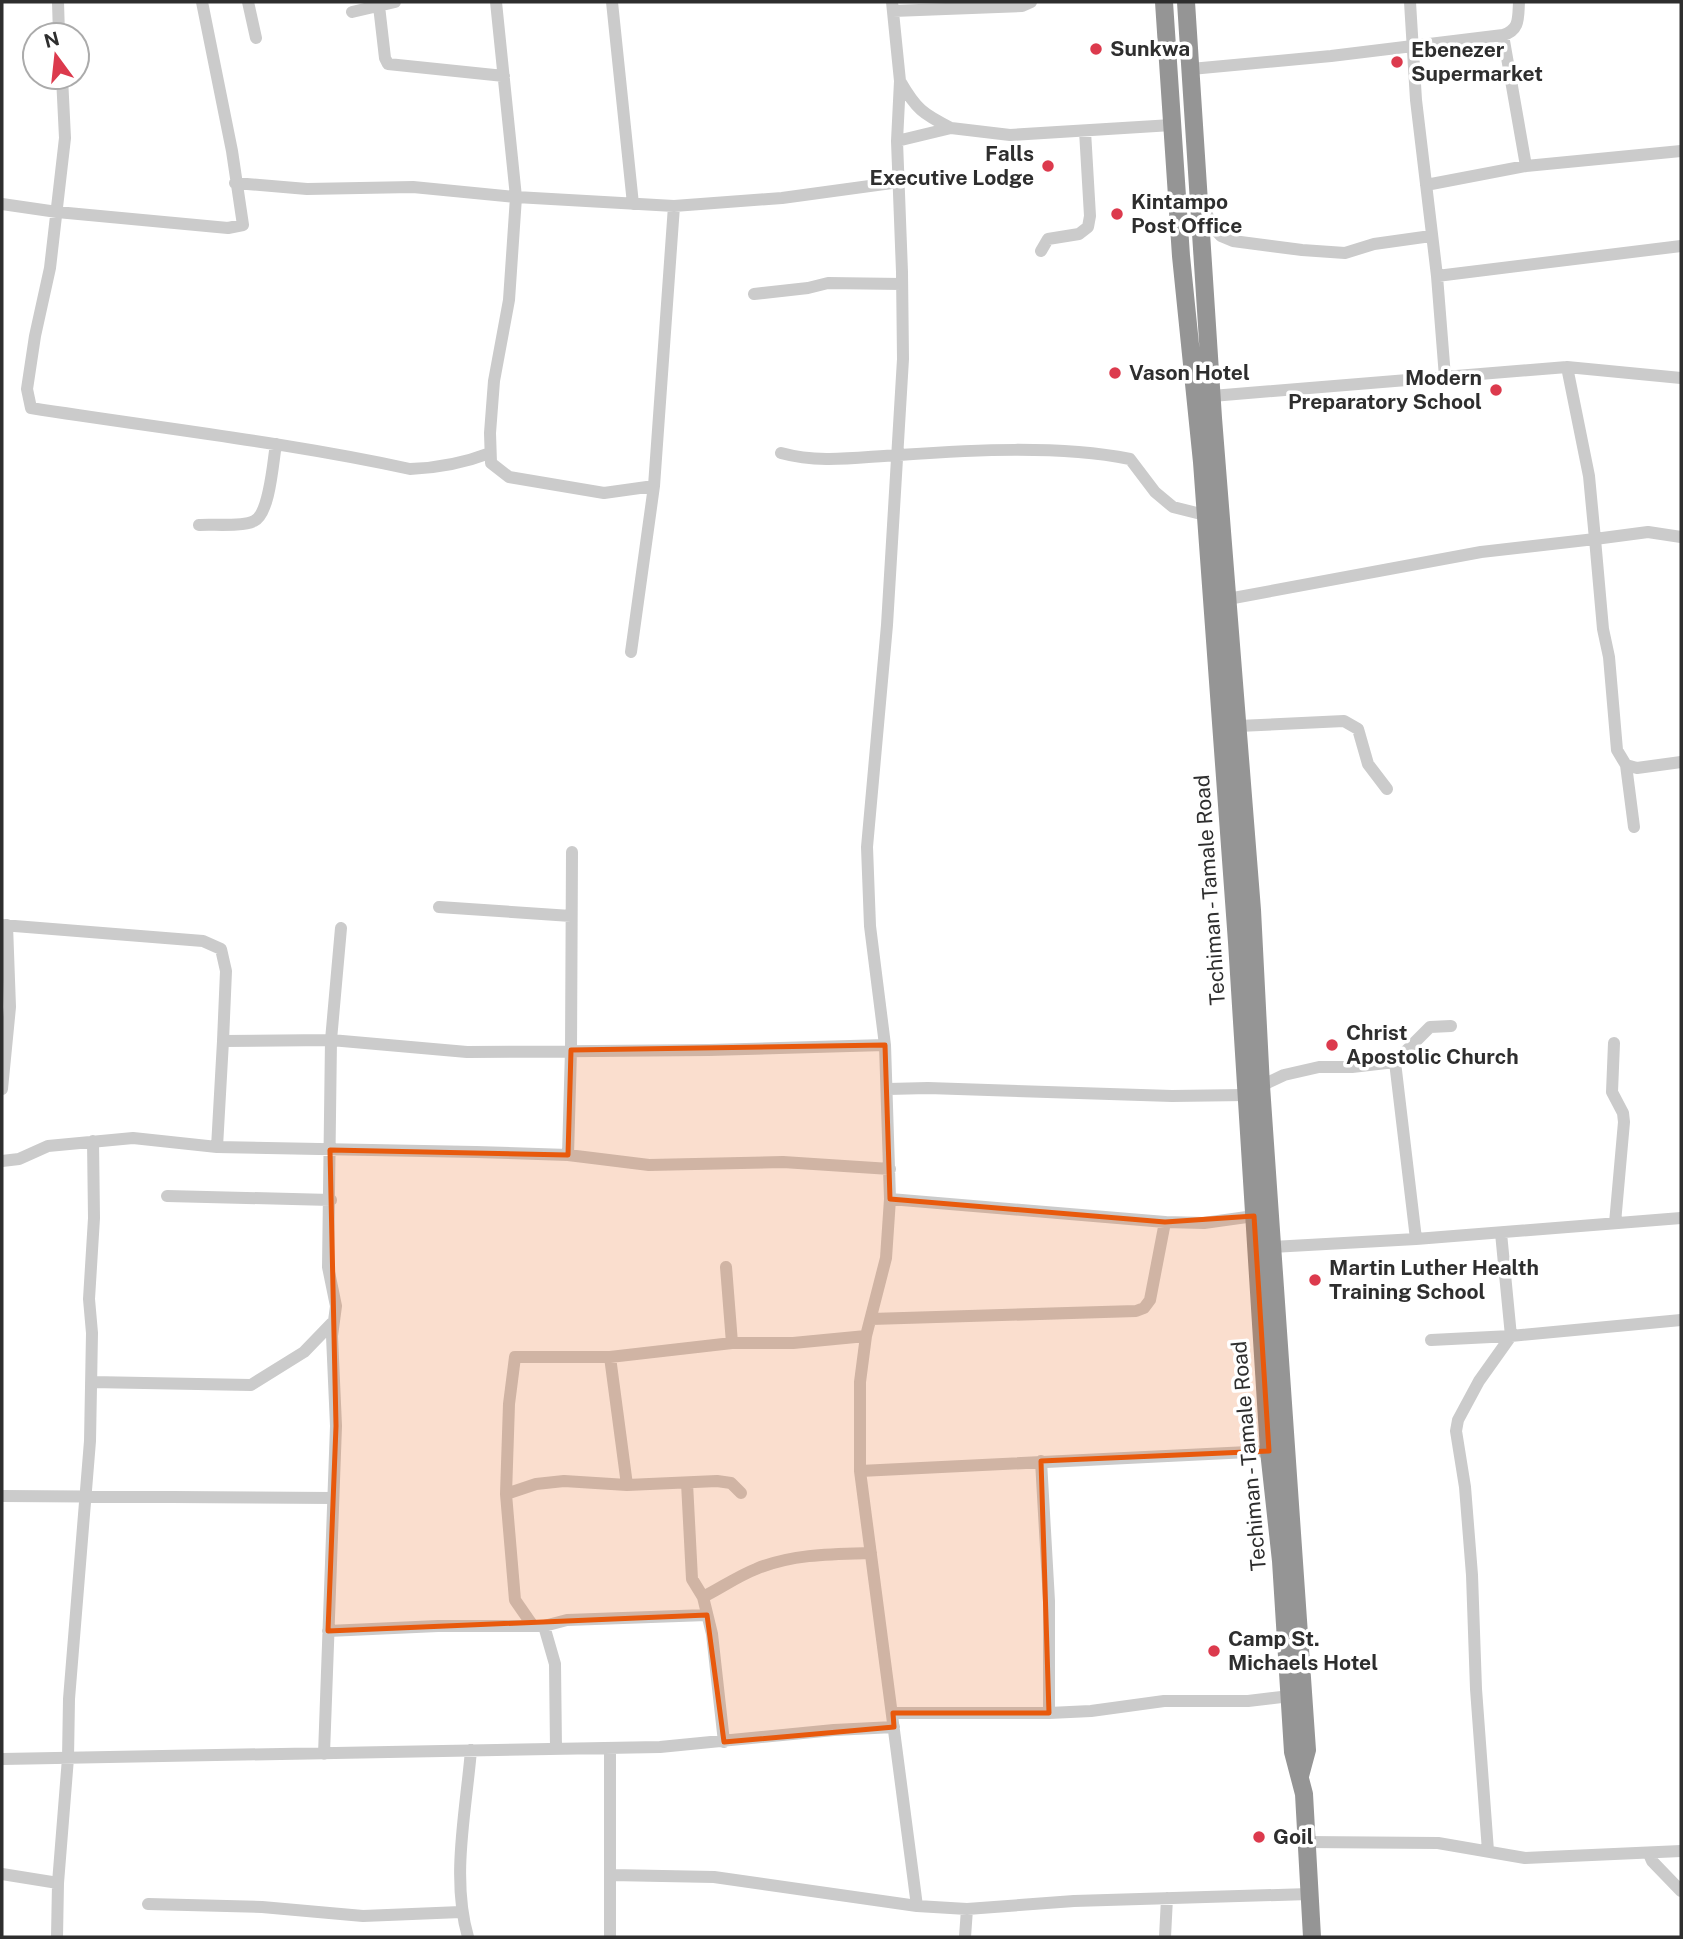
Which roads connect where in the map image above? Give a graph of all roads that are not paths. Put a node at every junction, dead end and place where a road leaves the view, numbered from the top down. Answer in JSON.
{"nodes":[{"id":1,"x":58,"y":2,"type":"edge"},
{"id":2,"x":202,"y":2,"type":"edge"},
{"id":3,"x":248,"y":2,"type":"edge"},
{"id":4,"x":396,"y":2,"type":"edge"},
{"id":5,"x":496,"y":2,"type":"edge"},
{"id":6,"x":612,"y":2,"type":"edge"},
{"id":7,"x":1031,"y":2,"type":"edge"},
{"id":8,"x":1164,"y":2,"type":"edge"},
{"id":9,"x":1186,"y":2,"type":"edge"},
{"id":10,"x":1410,"y":2,"type":"edge"},
{"id":11,"x":1519,"y":2,"type":"edge"},
{"id":12,"x":379,"y":6,"type":"junction"},
{"id":13,"x":893,"y":6,"type":"edge"},
{"id":14,"x":352,"y":12,"type":"dead end"},
{"id":15,"x":59,"y":21,"type":"edge"},
{"id":16,"x":1503,"y":35,"type":"junction"},
{"id":17,"x":256,"y":38,"type":"dead end"},
{"id":18,"x":1413,"y":45,"type":"junction"},
{"id":19,"x":1191,"y":69,"type":"junction"},
{"id":20,"x":504,"y":76,"type":"junction"},
{"id":21,"x":900,"y":80,"type":"junction"},
{"id":22,"x":63,"y":91,"type":"edge"},
{"id":23,"x":1192,"y":124,"type":"junction"},
{"id":24,"x":1172,"y":125,"type":"junction"},
{"id":25,"x":951,"y":128,"type":"junction"},
{"id":26,"x":1085,"y":131,"type":"junction"},
{"id":27,"x":897,"y":141,"type":"junction"},
{"id":28,"x":1681,"y":151,"type":"edge"},
{"id":29,"x":1526,"y":166,"type":"junction"},
{"id":30,"x":899,"y":182,"type":"junction"},
{"id":31,"x":235,"y":183,"type":"junction"},
{"id":32,"x":1426,"y":185,"type":"junction"},
{"id":33,"x":1199,"y":192,"type":"junction"},
{"id":34,"x":516,"y":197,"type":"junction"},
{"id":35,"x":2,"y":204,"type":"edge"},
{"id":36,"x":633,"y":204,"type":"junction"},
{"id":37,"x":674,"y":206,"type":"junction"},
{"id":38,"x":57,"y":212,"type":"junction"},
{"id":39,"x":1431,"y":236,"type":"junction"},
{"id":40,"x":1681,"y":246,"type":"edge"},
{"id":41,"x":1041,"y":251,"type":"dead end"},
{"id":42,"x":1437,"y":276,"type":"junction"},
{"id":43,"x":902,"y":284,"type":"junction"},
{"id":44,"x":754,"y":294,"type":"dead end"},
{"id":45,"x":1567,"y":367,"type":"junction"},
{"id":46,"x":1446,"y":377,"type":"junction"},
{"id":47,"x":1681,"y":378,"type":"edge"},
{"id":48,"x":1212,"y":396,"type":"junction"},
{"id":49,"x":276,"y":444,"type":"junction"},
{"id":50,"x":490,"y":453,"type":"junction"},
{"id":51,"x":782,"y":453,"type":"dead end"},
{"id":52,"x":898,"y":455,"type":"junction"},
{"id":53,"x":654,"y":486,"type":"junction"},
{"id":54,"x":1205,"y":515,"type":"junction"},
{"id":55,"x":199,"y":525,"type":"dead end"},
{"id":56,"x":1681,"y":537,"type":"edge"},
{"id":57,"x":1595,"y":539,"type":"junction"},
{"id":58,"x":1228,"y":599,"type":"junction"},
{"id":59,"x":631,"y":652,"type":"dead end"},
{"id":60,"x":1238,"y":726,"type":"junction"},
{"id":61,"x":1681,"y":762,"type":"edge"},
{"id":62,"x":1626,"y":765,"type":"junction"},
{"id":63,"x":1387,"y":789,"type":"dead end"},
{"id":64,"x":1634,"y":827,"type":"dead end"},
{"id":65,"x":572,"y":852,"type":"dead end"},
{"id":66,"x":439,"y":907,"type":"dead end"},
{"id":67,"x":572,"y":916,"type":"junction"},
{"id":68,"x":5,"y":925,"type":"edge"},
{"id":69,"x":341,"y":928,"type":"dead end"},
{"id":70,"x":1451,"y":1026,"type":"dead end"},
{"id":71,"x":331,"y":1040,"type":"junction"},
{"id":72,"x":223,"y":1041,"type":"junction"},
{"id":73,"x":1614,"y":1043,"type":"dead end"},
{"id":74,"x":886,"y":1045,"type":"junction"},
{"id":75,"x":571,"y":1050,"type":"junction"},
{"id":76,"x":1395,"y":1062,"type":"junction"},
{"id":77,"x":2,"y":1089,"type":"edge"},
{"id":78,"x":888,"y":1089,"type":"junction"},
{"id":79,"x":1253,"y":1091,"type":"junction"},
{"id":80,"x":93,"y":1141,"type":"junction"},
{"id":81,"x":217,"y":1147,"type":"junction"},
{"id":82,"x":330,"y":1150,"type":"junction"},
{"id":83,"x":568,"y":1156,"type":"junction"},
{"id":84,"x":2,"y":1161,"type":"edge"},
{"id":85,"x":890,"y":1170,"type":"junction"},
{"id":86,"x":167,"y":1196,"type":"dead end"},
{"id":87,"x":890,"y":1199,"type":"junction"},
{"id":88,"x":331,"y":1200,"type":"junction"},
{"id":89,"x":1254,"y":1216,"type":"junction"},
{"id":90,"x":1681,"y":1218,"type":"edge"},
{"id":91,"x":1165,"y":1222,"type":"junction"},
{"id":92,"x":1615,"y":1223,"type":"junction"},
{"id":93,"x":1501,"y":1233,"type":"junction"},
{"id":94,"x":1416,"y":1239,"type":"junction"},
{"id":95,"x":1272,"y":1247,"type":"junction"},
{"id":96,"x":726,"y":1267,"type":"dead end"},
{"id":97,"x":871,"y":1319,"type":"junction"},
{"id":98,"x":1681,"y":1320,"type":"edge"},
{"id":99,"x":332,"y":1323,"type":"junction"},
{"id":100,"x":866,"y":1336,"type":"junction"},
{"id":101,"x":1511,"y":1336,"type":"junction"},
{"id":102,"x":1431,"y":1340,"type":"dead end"},
{"id":103,"x":732,"y":1343,"type":"junction"},
{"id":104,"x":610,"y":1357,"type":"junction"},
{"id":105,"x":91,"y":1382,"type":"junction"},
{"id":106,"x":1269,"y":1451,"type":"junction"},
{"id":107,"x":1041,"y":1461,"type":"junction"},
{"id":108,"x":860,"y":1471,"type":"junction"},
{"id":109,"x":687,"y":1483,"type":"junction"},
{"id":110,"x":627,"y":1485,"type":"junction"},
{"id":111,"x":741,"y":1493,"type":"dead end"},
{"id":112,"x":506,"y":1494,"type":"junction"},
{"id":113,"x":2,"y":1496,"type":"edge"},
{"id":114,"x":85,"y":1496,"type":"junction"},
{"id":115,"x":333,"y":1498,"type":"junction"},
{"id":116,"x":871,"y":1553,"type":"junction"},
{"id":117,"x":703,"y":1597,"type":"junction"},
{"id":118,"x":707,"y":1615,"type":"junction"},
{"id":119,"x":539,"y":1626,"type":"junction"},
{"id":120,"x":328,"y":1631,"type":"junction"},
{"id":121,"x":1290,"y":1696,"type":"junction"},
{"id":122,"x":1049,"y":1713,"type":"junction"},
{"id":123,"x":894,"y":1720,"type":"junction"},
{"id":124,"x":724,"y":1742,"type":"junction"},
{"id":125,"x":610,"y":1748,"type":"junction"},
{"id":126,"x":556,"y":1749,"type":"junction"},
{"id":127,"x":471,"y":1750,"type":"junction"},
{"id":128,"x":324,"y":1754,"type":"junction"},
{"id":129,"x":68,"y":1758,"type":"junction"},
{"id":130,"x":2,"y":1759,"type":"edge"},
{"id":131,"x":1300,"y":1776,"type":"junction"},
{"id":132,"x":1306,"y":1842,"type":"junction"},
{"id":133,"x":1488,"y":1851,"type":"junction"},
{"id":134,"x":1681,"y":1851,"type":"edge"},
{"id":135,"x":1649,"y":1854,"type":"junction"},
{"id":136,"x":2,"y":1874,"type":"edge"},
{"id":137,"x":611,"y":1875,"type":"junction"},
{"id":138,"x":58,"y":1883,"type":"junction"},
{"id":139,"x":1681,"y":1891,"type":"edge"},
{"id":140,"x":1309,"y":1894,"type":"junction"},
{"id":141,"x":1167,"y":1898,"type":"junction"},
{"id":142,"x":148,"y":1903,"type":"dead end"},
{"id":143,"x":917,"y":1906,"type":"junction"},
{"id":144,"x":967,"y":1909,"type":"junction"},
{"id":145,"x":461,"y":1912,"type":"junction"},
{"id":146,"x":57,"y":1937,"type":"edge"},
{"id":147,"x":468,"y":1937,"type":"edge"},
{"id":148,"x":610,"y":1937,"type":"edge"},
{"id":149,"x":965,"y":1937,"type":"edge"},
{"id":150,"x":1166,"y":1937,"type":"edge"},
{"id":151,"x":1312,"y":1937,"type":"edge"}],
"edges":[{"from":1,"to":15,"type":"street"},
{"from":2,"to":31,"type":"street"},
{"from":3,"to":17,"type":"street"},
{"from":4,"to":12,"type":"street"},
{"from":5,"to":20,"type":"street"},
{"from":6,"to":36,"type":"street"},
{"from":7,"to":13,"type":"street"},
{"from":8,"to":24,"type":"highway","name":"Techiman - Tamale Road"},
{"from":9,"to":19,"type":"highway","name":"Techiman - Tamale Road"},
{"from":10,"to":18,"type":"street"},
{"from":11,"to":16,"type":"street"},
{"from":12,"to":14,"type":"street"},
{"from":12,"to":20,"type":"street"},
{"from":13,"to":21,"type":"street"},
{"from":16,"to":18,"type":"street"},
{"from":16,"to":29,"type":"street"},
{"from":18,"to":19,"type":"street"},
{"from":18,"to":32,"type":"street"},
{"from":19,"to":23,"type":"highway","name":"Techiman - Tamale Road"},
{"from":20,"to":34,"type":"street"},
{"from":21,"to":25,"type":"street"},
{"from":21,"to":27,"type":"street"},
{"from":22,"to":38,"type":"street"},
{"from":23,"to":24,"type":"highway"},
{"from":23,"to":33,"type":"highway","name":"Techiman - Tamale Road"},
{"from":24,"to":26,"type":"street"},
{"from":24,"to":54,"type":"highway","name":"Techiman - Tamale Road"},
{"from":25,"to":26,"type":"street"},
{"from":25,"to":27,"type":"street"},
{"from":26,"to":41,"type":"street"},
{"from":27,"to":30,"type":"street"},
{"from":28,"to":29,"type":"street"},
{"from":29,"to":32,"type":"street"},
{"from":30,"to":37,"type":"street"},
{"from":30,"to":43,"type":"street"},
{"from":31,"to":34,"type":"street"},
{"from":31,"to":38,"type":"street"},
{"from":32,"to":39,"type":"street"},
{"from":33,"to":39,"type":"street"},
{"from":33,"to":48,"type":"highway","name":"Techiman - Tamale Road"},
{"from":34,"to":36,"type":"street"},
{"from":34,"to":50,"type":"street"},
{"from":35,"to":38,"type":"street"},
{"from":36,"to":37,"type":"street"},
{"from":37,"to":53,"type":"street"},
{"from":38,"to":49,"type":"street"},
{"from":39,"to":42,"type":"street"},
{"from":40,"to":42,"type":"street"},
{"from":42,"to":46,"type":"street"},
{"from":43,"to":44,"type":"street"},
{"from":43,"to":52,"type":"street"},
{"from":45,"to":46,"type":"street"},
{"from":45,"to":47,"type":"street"},
{"from":45,"to":57,"type":"street"},
{"from":46,"to":48,"type":"street"},
{"from":48,"to":58,"type":"highway","name":"Techiman - Tamale Road"},
{"from":49,"to":50,"type":"street"},
{"from":49,"to":55,"type":"street"},
{"from":50,"to":53,"type":"street"},
{"from":51,"to":52,"type":"street"},
{"from":52,"to":54,"type":"street"},
{"from":52,"to":74,"type":"street"},
{"from":53,"to":59,"type":"street"},
{"from":54,"to":79,"type":"highway","name":"Techiman - Tamale Road"},
{"from":56,"to":57,"type":"street"},
{"from":57,"to":58,"type":"street"},
{"from":57,"to":62,"type":"street"},
{"from":58,"to":60,"type":"highway","name":"Techiman - Tamale Road"},
{"from":60,"to":63,"type":"street"},
{"from":60,"to":79,"type":"highway","name":"Techiman - Tamale Road"},
{"from":61,"to":62,"type":"street"},
{"from":62,"to":64,"type":"street"},
{"from":65,"to":67,"type":"street"},
{"from":66,"to":67,"type":"street"},
{"from":67,"to":75,"type":"street"},
{"from":68,"to":72,"type":"street"},
{"from":68,"to":77,"type":"street"},
{"from":69,"to":71,"type":"street"},
{"from":70,"to":76,"type":"street"},
{"from":71,"to":72,"type":"street"},
{"from":71,"to":75,"type":"street"},
{"from":71,"to":82,"type":"street"},
{"from":72,"to":81,"type":"street"},
{"from":73,"to":92,"type":"street"},
{"from":74,"to":75,"type":"street"},
{"from":74,"to":78,"type":"street"},
{"from":75,"to":83,"type":"street"},
{"from":76,"to":79,"type":"street"},
{"from":76,"to":94,"type":"street"},
{"from":78,"to":79,"type":"street"},
{"from":78,"to":85,"type":"street"},
{"from":79,"to":89,"type":"highway","name":"Techiman - Tamale Road"},
{"from":79,"to":95,"type":"highway","name":"Techiman - Tamale Road"},
{"from":80,"to":81,"type":"street"},
{"from":80,"to":84,"type":"street"},
{"from":80,"to":105,"type":"street"},
{"from":81,"to":82,"type":"street"},
{"from":82,"to":83,"type":"street"},
{"from":82,"to":88,"type":"street"},
{"from":83,"to":85,"type":"street"},
{"from":85,"to":87,"type":"street"},
{"from":86,"to":88,"type":"street"},
{"from":87,"to":91,"type":"street"},
{"from":87,"to":97,"type":"street"},
{"from":88,"to":99,"type":"street"},
{"from":89,"to":91,"type":"street"},
{"from":89,"to":106,"type":"highway","name":"Techiman - Tamale Road"},
{"from":90,"to":92,"type":"street"},
{"from":91,"to":97,"type":"street"},
{"from":92,"to":93,"type":"street"},
{"from":93,"to":94,"type":"street"},
{"from":93,"to":101,"type":"street"},
{"from":94,"to":95,"type":"street"},
{"from":95,"to":131,"type":"highway","name":"Techiman - Tamale Road"},
{"from":96,"to":103,"type":"street"},
{"from":97,"to":100,"type":"street"},
{"from":98,"to":101,"type":"street"},
{"from":99,"to":105,"type":"street"},
{"from":99,"to":115,"type":"street"},
{"from":100,"to":103,"type":"street"},
{"from":100,"to":108,"type":"street"},
{"from":101,"to":102,"type":"street"},
{"from":101,"to":133,"type":"street"},
{"from":103,"to":104,"type":"street"},
{"from":104,"to":110,"type":"street"},
{"from":104,"to":112,"type":"street"},
{"from":105,"to":114,"type":"street"},
{"from":106,"to":107,"type":"street"},
{"from":106,"to":121,"type":"highway","name":"Techiman - Tamale Road"},
{"from":107,"to":108,"type":"street"},
{"from":107,"to":122,"type":"street"},
{"from":108,"to":116,"type":"street"},
{"from":109,"to":110,"type":"street"},
{"from":109,"to":111,"type":"street"},
{"from":109,"to":117,"type":"street"},
{"from":110,"to":112,"type":"street"},
{"from":112,"to":119,"type":"street"},
{"from":113,"to":114,"type":"street"},
{"from":114,"to":115,"type":"street"},
{"from":114,"to":129,"type":"street"},
{"from":115,"to":120,"type":"street"},
{"from":116,"to":117,"type":"street"},
{"from":116,"to":123,"type":"street"},
{"from":117,"to":118,"type":"street"},
{"from":118,"to":119,"type":"street"},
{"from":118,"to":124,"type":"street"},
{"from":119,"to":120,"type":"street"},
{"from":119,"to":126,"type":"street"},
{"from":120,"to":128,"type":"street"},
{"from":121,"to":122,"type":"street"},
{"from":121,"to":131,"type":"highway","name":"Techiman - Tamale Road"},
{"from":122,"to":123,"type":"street"},
{"from":123,"to":124,"type":"street"},
{"from":123,"to":143,"type":"street"},
{"from":124,"to":125,"type":"street"},
{"from":125,"to":126,"type":"street"},
{"from":125,"to":137,"type":"street"},
{"from":126,"to":127,"type":"street"},
{"from":127,"to":128,"type":"street"},
{"from":127,"to":145,"type":"street"},
{"from":128,"to":129,"type":"street"},
{"from":129,"to":130,"type":"street"},
{"from":129,"to":138,"type":"street"},
{"from":131,"to":132,"type":"highway","name":"Techiman - Tamale Road"},
{"from":132,"to":133,"type":"street"},
{"from":132,"to":140,"type":"highway","name":"Techiman - Tamale Road"},
{"from":133,"to":135,"type":"street"},
{"from":134,"to":135,"type":"street"},
{"from":135,"to":139,"type":"street"},
{"from":136,"to":138,"type":"street"},
{"from":137,"to":143,"type":"street"},
{"from":137,"to":148,"type":"street"},
{"from":138,"to":146,"type":"street"},
{"from":140,"to":141,"type":"street"},
{"from":140,"to":151,"type":"highway","name":"Techiman - Tamale Road"},
{"from":141,"to":144,"type":"street"},
{"from":141,"to":150,"type":"street"},
{"from":142,"to":145,"type":"street"},
{"from":143,"to":144,"type":"street"},
{"from":144,"to":149,"type":"street"},
{"from":145,"to":147,"type":"street"}]}
